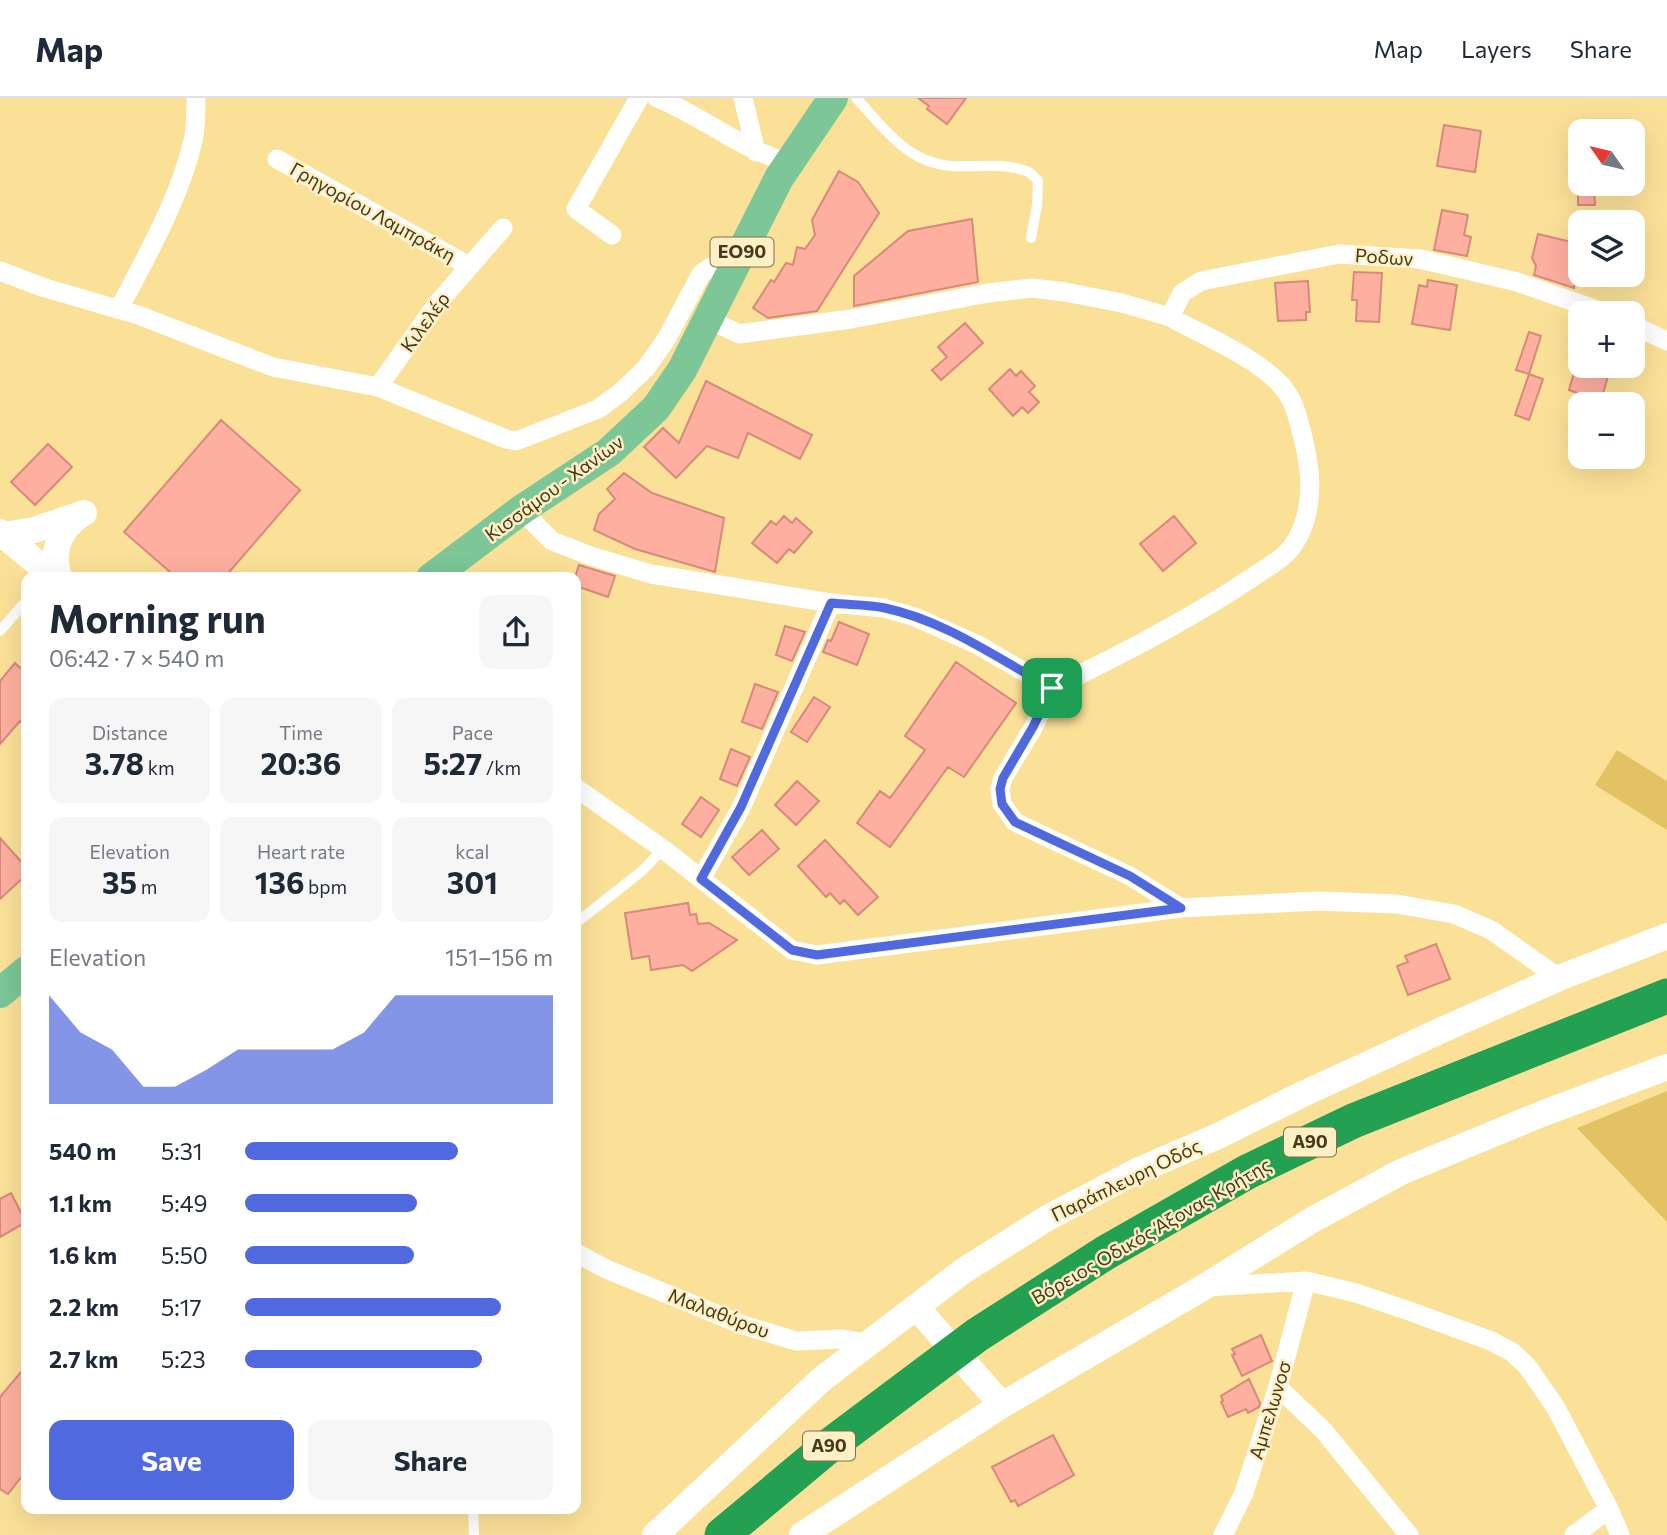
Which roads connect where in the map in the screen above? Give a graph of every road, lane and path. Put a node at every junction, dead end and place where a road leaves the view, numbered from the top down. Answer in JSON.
{"nodes":[{"id":1,"x":196,"y":98,"type":"edge"},
{"id":2,"x":639,"y":98,"type":"edge"},
{"id":3,"x":657,"y":98,"type":"edge"},
{"id":4,"x":743,"y":98,"type":"edge"},
{"id":5,"x":833,"y":98,"type":"edge"},
{"id":6,"x":856,"y":98,"type":"edge"},
{"id":7,"x":756,"y":152,"type":"junction"},
{"id":8,"x":277,"y":159,"type":"dead end"},
{"id":9,"x":789,"y":162,"type":"junction"},
{"id":10,"x":503,"y":228,"type":"dead end"},
{"id":11,"x":612,"y":234,"type":"dead end"},
{"id":12,"x":1031,"y":239,"type":"dead end"},
{"id":13,"x":736,"y":265,"type":"junction"},
{"id":14,"x":469,"y":266,"type":"junction"},
{"id":15,"x":0,"y":271,"type":"edge"},
{"id":16,"x":1572,"y":301,"type":"edge"},
{"id":17,"x":119,"y":309,"type":"junction"},
{"id":18,"x":1171,"y":315,"type":"junction"},
{"id":19,"x":708,"y":319,"type":"junction"},
{"id":20,"x":1645,"y":331,"type":"edge"},
{"id":21,"x":1667,"y":341,"type":"edge"},
{"id":22,"x":379,"y":387,"type":"junction"},
{"id":23,"x":521,"y":510,"type":"junction"},
{"id":24,"x":2,"y":534,"type":"edge"},
{"id":25,"x":47,"y":572,"type":"edge"},
{"id":26,"x":53,"y":572,"type":"edge"},
{"id":27,"x":439,"y":572,"type":"edge"},
{"id":28,"x":831,"y":603,"type":"junction"},
{"id":29,"x":21,"y":607,"type":"edge"},
{"id":30,"x":0,"y":631,"type":"edge"},
{"id":31,"x":1052,"y":688,"type":"junction"},
{"id":32,"x":581,"y":792,"type":"edge"},
{"id":33,"x":663,"y":849,"type":"junction"},
{"id":34,"x":701,"y":879,"type":"junction"},
{"id":35,"x":1181,"y":908,"type":"junction"},
{"id":36,"x":581,"y":919,"type":"edge"},
{"id":37,"x":1667,"y":936,"type":"edge"},
{"id":38,"x":21,"y":975,"type":"edge"},
{"id":39,"x":1559,"y":978,"type":"junction"},
{"id":40,"x":0,"y":993,"type":"edge"},
{"id":41,"x":1667,"y":996,"type":"edge"},
{"id":42,"x":1667,"y":1067,"type":"edge"},
{"id":43,"x":581,"y":1256,"type":"edge"},
{"id":44,"x":1306,"y":1281,"type":"junction"},
{"id":45,"x":1204,"y":1287,"type":"junction"},
{"id":46,"x":917,"y":1308,"type":"junction"},
{"id":47,"x":870,"y":1344,"type":"junction"},
{"id":48,"x":1278,"y":1387,"type":"junction"},
{"id":49,"x":1002,"y":1405,"type":"junction"},
{"id":50,"x":1609,"y":1509,"type":"junction"},
{"id":51,"x":473,"y":1514,"type":"edge"},
{"id":52,"x":474,"y":1535,"type":"edge"},
{"id":53,"x":655,"y":1535,"type":"edge"},
{"id":54,"x":722,"y":1535,"type":"edge"},
{"id":55,"x":802,"y":1535,"type":"edge"},
{"id":56,"x":1223,"y":1535,"type":"edge"},
{"id":57,"x":1409,"y":1535,"type":"edge"},
{"id":58,"x":1574,"y":1535,"type":"edge"},
{"id":59,"x":1620,"y":1535,"type":"edge"}],
"edges":[{"from":1,"to":17,"type":"street"},
{"from":2,"to":11,"type":"street"},
{"from":3,"to":7,"type":"street"},
{"from":4,"to":7,"type":"street"},
{"from":5,"to":9,"type":"main road","name":"Κισσάμου - Χανίων","number":"ΕΟ90"},
{"from":6,"to":12,"type":"lane"},
{"from":7,"to":9,"type":"street"},
{"from":8,"to":14,"type":"street","name":"Γρηγορίου Λαμπράκη"},
{"from":9,"to":13,"type":"main road","name":"Κισσάμου - Χανίων","number":"ΕΟ90"},
{"from":10,"to":14,"type":"street","name":"Κιλελέρ"},
{"from":13,"to":19,"type":"main road","name":"Κισσάμου - Χανίων","number":"ΕΟ90"},
{"from":13,"to":22,"type":"street"},
{"from":14,"to":22,"type":"street","name":"Κιλελέρ"},
{"from":15,"to":17,"type":"street"},
{"from":16,"to":18,"type":"street","name":"Ροδων"},
{"from":17,"to":22,"type":"street"},
{"from":18,"to":19,"type":"street"},
{"from":18,"to":31,"type":"street"},
{"from":19,"to":23,"type":"main road","name":"Κισσάμου - Χανίων","number":"ΕΟ90"},
{"from":20,"to":21,"type":"street"},
{"from":23,"to":27,"type":"main road","name":"Κισσάμου - Χανίων","number":"ΕΟ90"},
{"from":23,"to":28,"type":"street"},
{"from":24,"to":25,"type":"street"},
{"from":24,"to":26,"type":"street"},
{"from":28,"to":31,"type":"street"},
{"from":28,"to":34,"type":"street"},
{"from":29,"to":30,"type":"lane"},
{"from":31,"to":35,"type":"street"},
{"from":32,"to":33,"type":"street"},
{"from":33,"to":34,"type":"street"},
{"from":33,"to":36,"type":"lane"},
{"from":34,"to":35,"type":"street"},
{"from":35,"to":39,"type":"street"},
{"from":37,"to":39,"type":"street","name":"Παράπλευρη Οδός"},
{"from":38,"to":40,"type":"main road"},
{"from":39,"to":46,"type":"street","name":"Παράπλευρη Οδός"},
{"from":41,"to":54,"type":"highway","name":"Βόρειος Οδικός Άξονας Κρήτης","number":"Α90"},
{"from":42,"to":45,"type":"street"},
{"from":43,"to":47,"type":"street","name":"Μαλαθύρου"},
{"from":44,"to":45,"type":"street"},
{"from":44,"to":48,"type":"street","name":"Αμπελωνοσ"},
{"from":44,"to":50,"type":"street"},
{"from":45,"to":49,"type":"street"},
{"from":46,"to":47,"type":"street","name":"Παράπλευρη Οδός"},
{"from":46,"to":49,"type":"street"},
{"from":47,"to":53,"type":"street","name":"Παράπλευρη Οδός"},
{"from":48,"to":56,"type":"street","name":"Αμπελωνοσ"},
{"from":48,"to":57,"type":"street"},
{"from":49,"to":55,"type":"street"},
{"from":50,"to":58,"type":"street"},
{"from":50,"to":59,"type":"street"},
{"from":51,"to":52,"type":"lane"}]}
